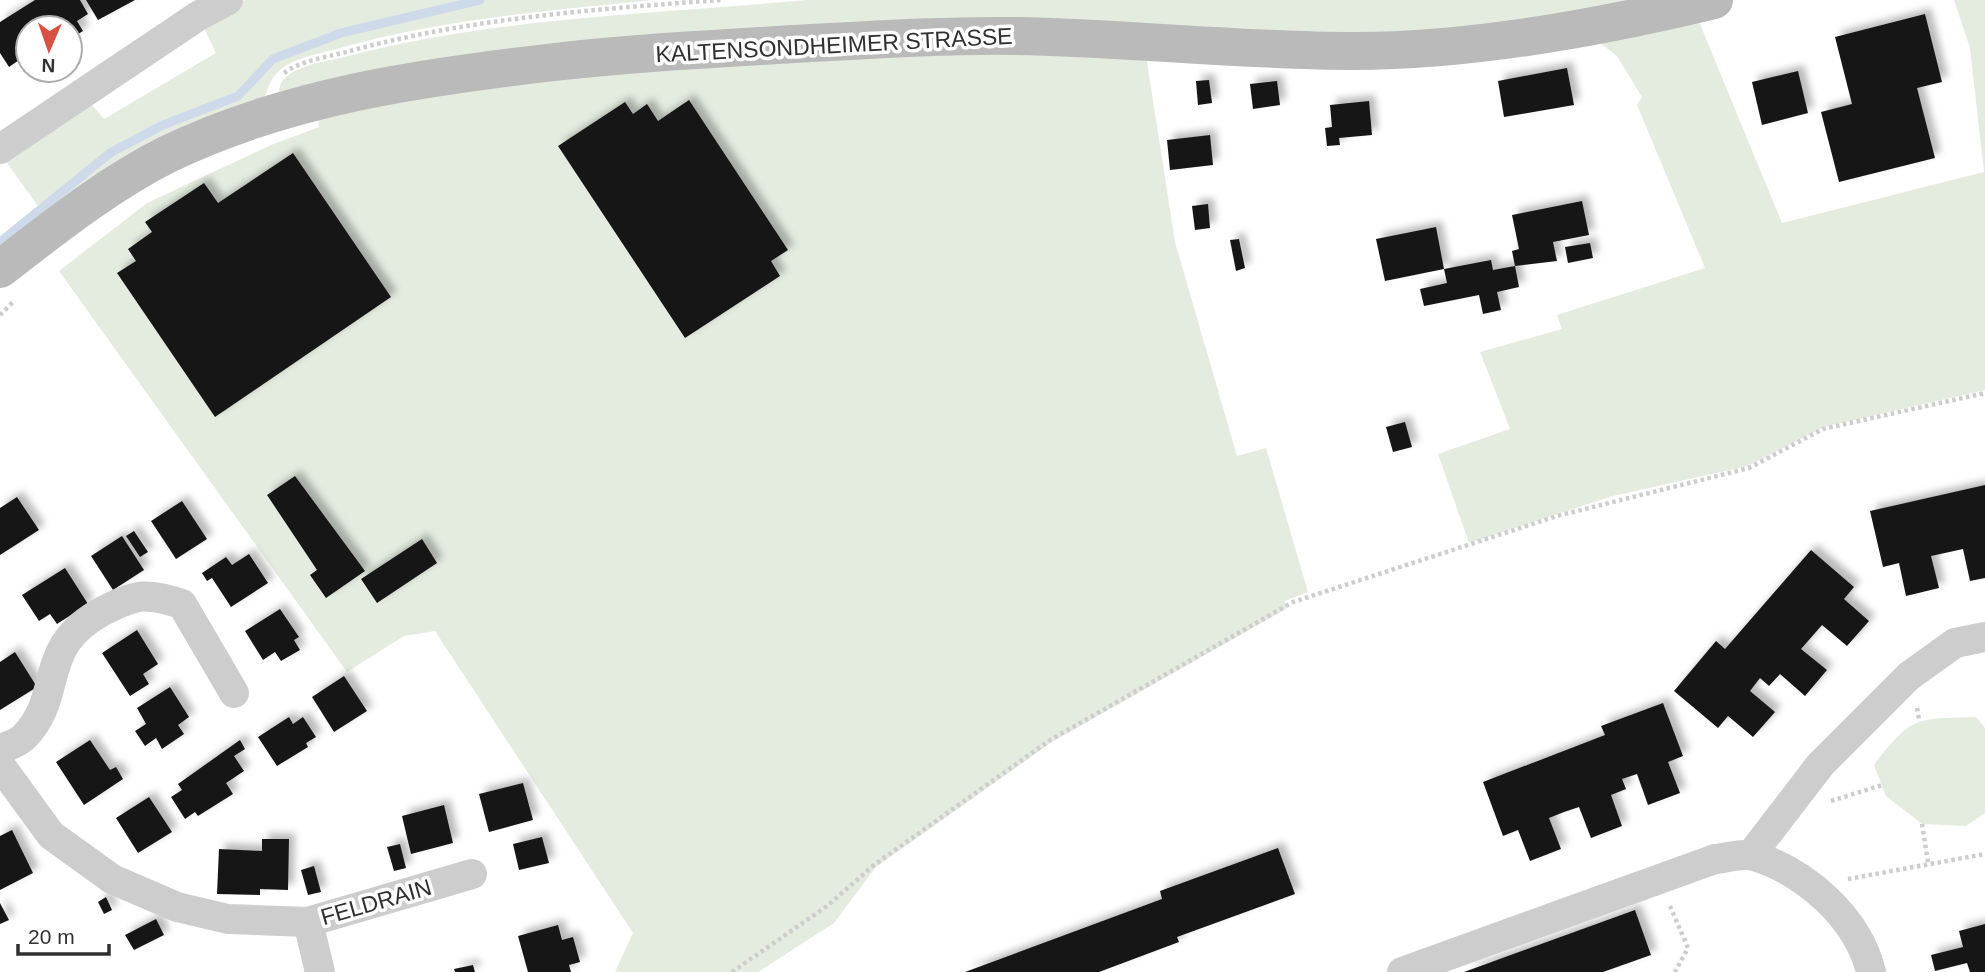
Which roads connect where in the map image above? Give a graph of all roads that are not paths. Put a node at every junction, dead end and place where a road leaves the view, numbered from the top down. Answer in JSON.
{"nodes":[{"id":1,"x":228,"y":0,"type":"edge"},
{"id":2,"x":1714,"y":0,"type":"edge"},
{"id":3,"x":0,"y":149,"type":"edge"},
{"id":4,"x":0,"y":270,"type":"edge"},
{"id":5,"x":1985,"y":637,"type":"edge"},
{"id":6,"x":234,"y":694,"type":"dead end"},
{"id":7,"x":0,"y":750,"type":"edge"},
{"id":8,"x":0,"y":765,"type":"edge"},
{"id":9,"x":1751,"y":855,"type":"junction"},
{"id":10,"x":472,"y":874,"type":"dead end"},
{"id":11,"x":308,"y":922,"type":"junction"},
{"id":12,"x":320,"y":972,"type":"edge"},
{"id":13,"x":1402,"y":972,"type":"edge"},
{"id":14,"x":1871,"y":972,"type":"edge"}],
"edges":[{"from":1,"to":3,"type":"street"},
{"from":2,"to":4,"type":"main road","name":"KALTENSONDHEIMER STRASSE"},
{"from":5,"to":9,"type":"street"},
{"from":6,"to":7,"type":"street"},
{"from":8,"to":11,"type":"street","name":"FELDRAIN"},
{"from":9,"to":13,"type":"street"},
{"from":9,"to":14,"type":"street"},
{"from":10,"to":11,"type":"street","name":"FELDRAIN"},
{"from":11,"to":12,"type":"street"}]}
